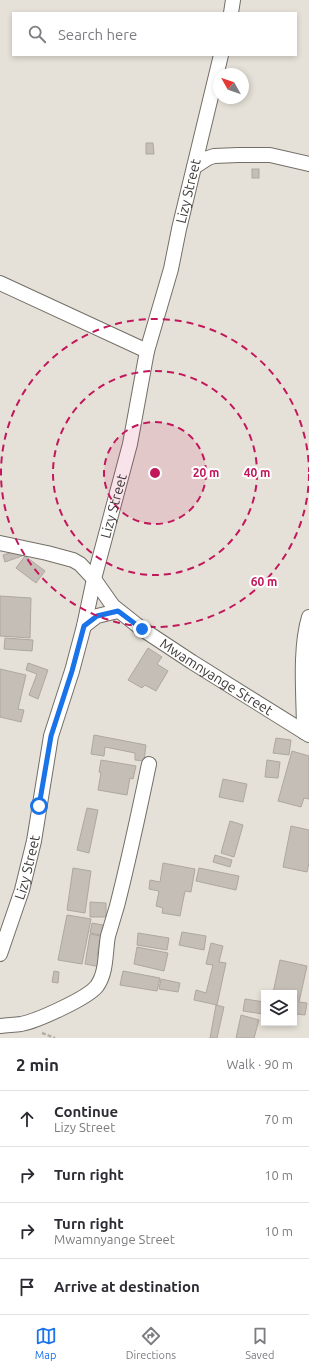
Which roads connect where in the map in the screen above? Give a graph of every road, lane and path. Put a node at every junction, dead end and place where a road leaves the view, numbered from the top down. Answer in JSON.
{"nodes":[{"id":1,"x":233,"y":0,"type":"edge"},
{"id":2,"x":231,"y":12,"type":"edge"},
{"id":3,"x":221,"y":56,"type":"edge"},
{"id":4,"x":309,"y":164,"type":"edge"},
{"id":5,"x":194,"y":167,"type":"junction"},
{"id":6,"x":0,"y":283,"type":"edge"},
{"id":7,"x":147,"y":351,"type":"junction"},
{"id":8,"x":0,"y":543,"type":"edge"},
{"id":9,"x":94,"y":579,"type":"junction"},
{"id":10,"x":118,"y":611,"type":"junction"},
{"id":11,"x":309,"y":617,"type":"edge"},
{"id":12,"x":84,"y":626,"type":"junction"},
{"id":13,"x":306,"y":734,"type":"edge"},
{"id":14,"x":149,"y":764,"type":"dead end"},
{"id":15,"x":0,"y":954,"type":"edge"},
{"id":16,"x":0,"y":1026,"type":"edge"}],
"edges":[{"from":1,"to":2,"type":"street"},
{"from":3,"to":5,"type":"street","name":"Lizy Street"},
{"from":4,"to":5,"type":"street"},
{"from":5,"to":7,"type":"street","name":"Lizy Street"},
{"from":6,"to":7,"type":"street"},
{"from":7,"to":9,"type":"street","name":"Lizy Street"},
{"from":8,"to":9,"type":"street","name":"Mwamnyange Street"},
{"from":9,"to":10,"type":"street","name":"Mwamnyange Street"},
{"from":9,"to":12,"type":"street","name":"Lizy Street"},
{"from":10,"to":12,"type":"street"},
{"from":10,"to":13,"type":"street","name":"Mwamnyange Street"},
{"from":11,"to":13,"type":"street"},
{"from":12,"to":15,"type":"street","name":"Lizy Street"},
{"from":14,"to":16,"type":"street"}]}
